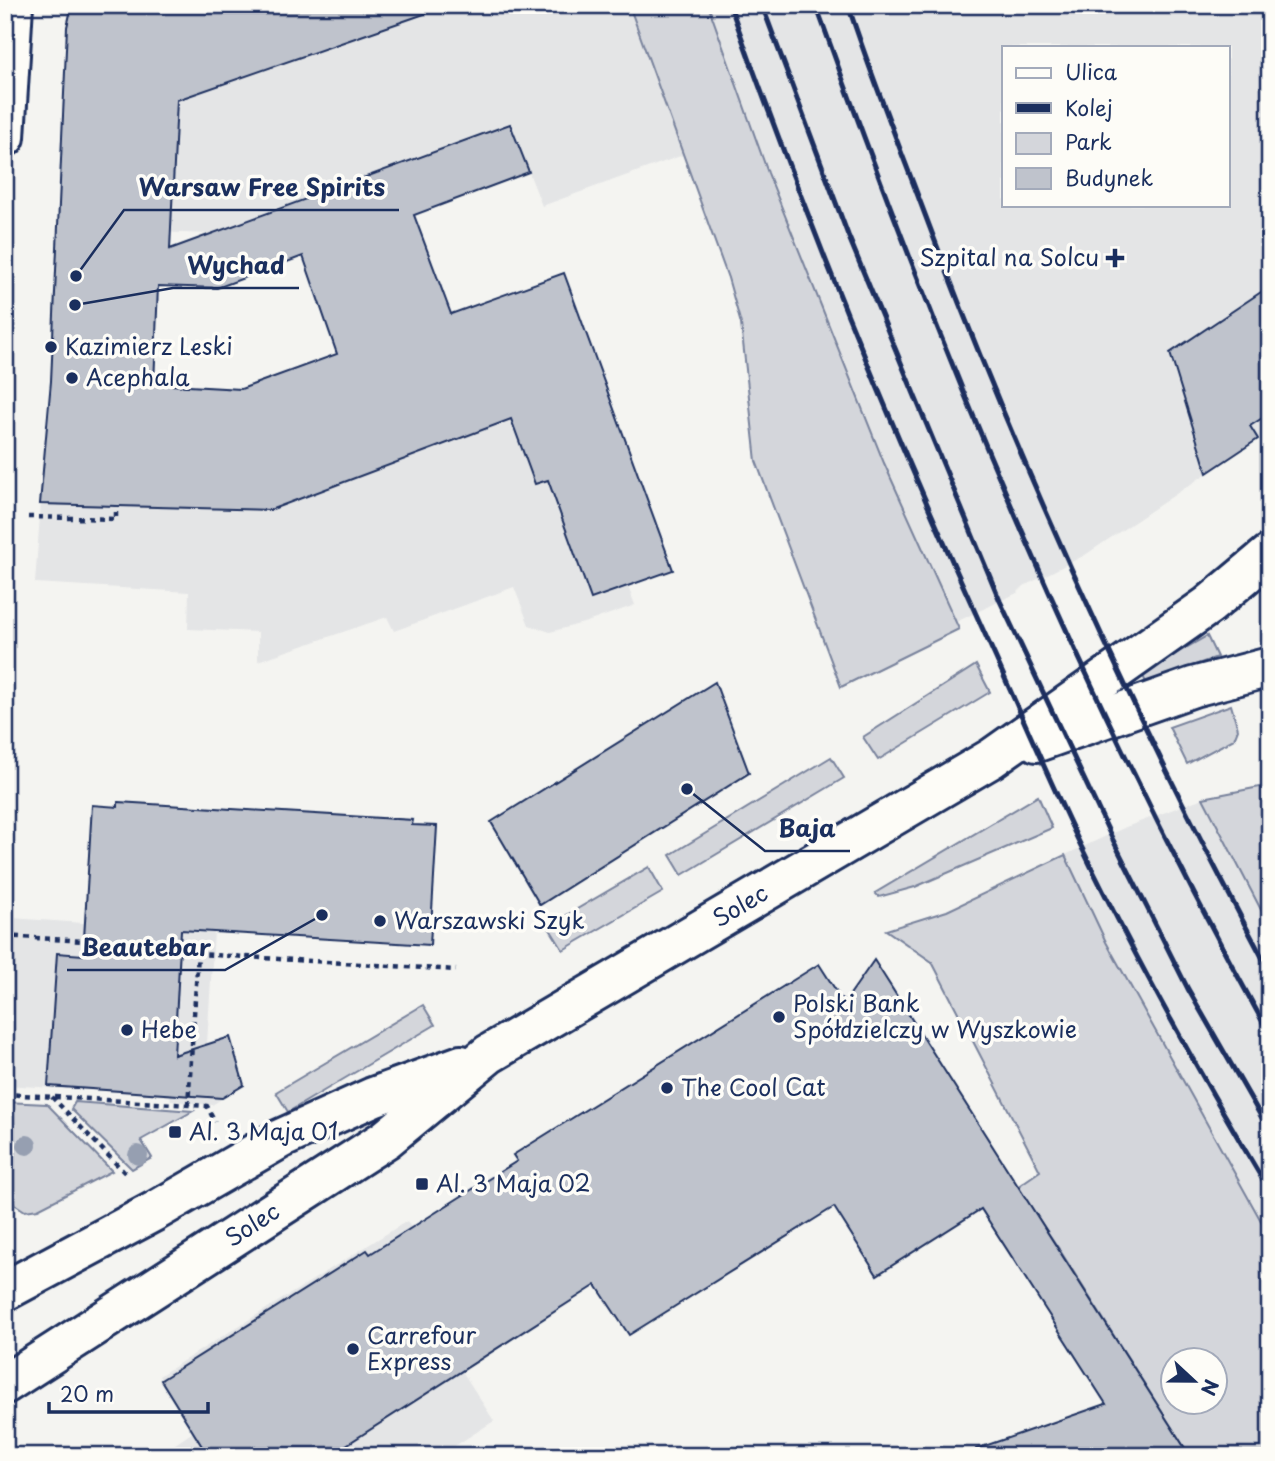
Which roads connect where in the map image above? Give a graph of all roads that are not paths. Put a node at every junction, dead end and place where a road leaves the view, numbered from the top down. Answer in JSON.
{"nodes":[{"id":1,"x":13,"y":5,"type":"edge"},
{"id":2,"x":5,"y":137,"type":"edge"},
{"id":3,"x":1270,"y":554,"type":"edge"},
{"id":4,"x":1270,"y":667,"type":"edge"},
{"id":5,"x":992,"y":758,"type":"junction"},
{"id":6,"x":489,"y":1054,"type":"junction"},
{"id":7,"x":5,"y":1291,"type":"edge"},
{"id":8,"x":5,"y":1384,"type":"edge"}],
"edges":[{"from":1,"to":2,"type":"street"},
{"from":3,"to":5,"type":"street","name":"Solec"},
{"from":4,"to":5,"type":"street","name":"Solec"},
{"from":5,"to":6,"type":"street","name":"Solec"},
{"from":6,"to":7,"type":"street","name":"Solec"},
{"from":6,"to":8,"type":"street","name":"Solec"}]}
